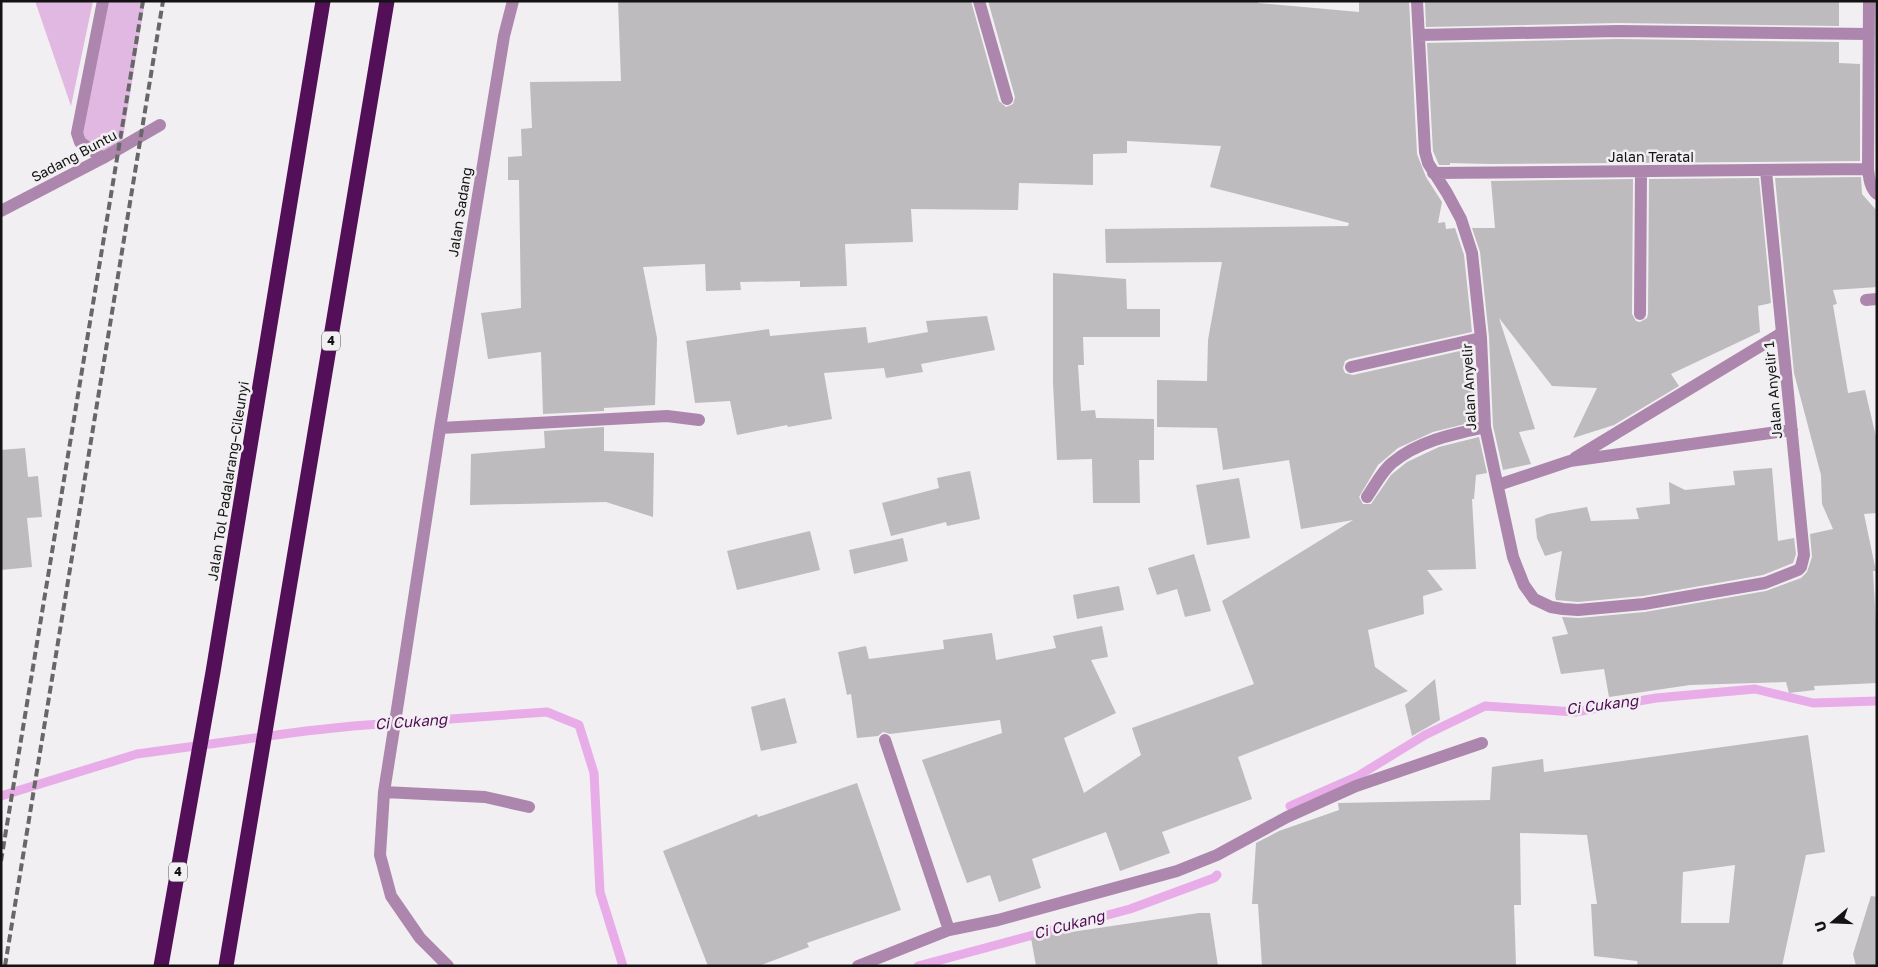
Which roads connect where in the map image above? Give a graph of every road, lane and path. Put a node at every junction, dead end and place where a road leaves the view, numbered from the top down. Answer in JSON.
{"nodes":[{"id":1,"x":103,"y":1,"type":"edge"},
{"id":2,"x":323,"y":1,"type":"edge"},
{"id":3,"x":387,"y":1,"type":"edge"},
{"id":4,"x":513,"y":1,"type":"edge"},
{"id":5,"x":979,"y":1,"type":"edge"},
{"id":6,"x":1417,"y":1,"type":"edge"},
{"id":7,"x":1870,"y":1,"type":"edge"},
{"id":8,"x":1869,"y":34,"type":"junction"},
{"id":9,"x":1420,"y":35,"type":"junction"},
{"id":10,"x":1007,"y":99,"type":"dead end"},
{"id":11,"x":160,"y":125,"type":"dead end"},
{"id":12,"x":103,"y":158,"type":"junction"},
{"id":13,"x":1868,"y":169,"type":"junction"},
{"id":14,"x":1766,"y":171,"type":"junction"},
{"id":15,"x":1641,"y":172,"type":"junction"},
{"id":16,"x":1433,"y":173,"type":"junction"},
{"id":17,"x":1877,"y":194,"type":"edge"},
{"id":18,"x":1,"y":211,"type":"edge"},
{"id":19,"x":1640,"y":314,"type":"dead end"},
{"id":20,"x":1782,"y":333,"type":"junction"},
{"id":21,"x":1481,"y":338,"type":"junction"},
{"id":22,"x":1351,"y":368,"type":"dead end"},
{"id":23,"x":699,"y":420,"type":"dead end"},
{"id":24,"x":1485,"y":427,"type":"junction"},
{"id":25,"x":440,"y":428,"type":"junction"},
{"id":26,"x":1792,"y":430,"type":"junction"},
{"id":27,"x":1570,"y":461,"type":"junction"},
{"id":28,"x":1498,"y":485,"type":"junction"},
{"id":29,"x":1367,"y":497,"type":"dead end"},
{"id":30,"x":1765,"y":583,"type":"joint"},
{"id":31,"x":885,"y":740,"type":"dead end"},
{"id":32,"x":1482,"y":742,"type":"dead end"},
{"id":33,"x":384,"y":792,"type":"junction"},
{"id":34,"x":529,"y":808,"type":"dead end"},
{"id":35,"x":948,"y":930,"type":"junction"},
{"id":36,"x":161,"y":966,"type":"edge"},
{"id":37,"x":226,"y":966,"type":"edge"},
{"id":38,"x":448,"y":966,"type":"edge"},
{"id":39,"x":858,"y":966,"type":"edge"}],
"edges":[{"from":1,"to":12,"type":"street"},
{"from":2,"to":36,"type":"highway","name":"Jalan Tol Padalarang–Cileunyi","number":"4"},
{"from":3,"to":37,"type":"highway","number":"4"},
{"from":4,"to":25,"type":"street","name":"Jalan Sadang"},
{"from":5,"to":10,"type":"street"},
{"from":6,"to":9,"type":"street","name":"Jalan Anyelir"},
{"from":7,"to":8,"type":"street"},
{"from":8,"to":9,"type":"street"},
{"from":8,"to":13,"type":"street"},
{"from":9,"to":16,"type":"street","name":"Jalan Anyelir"},
{"from":11,"to":12,"type":"street","name":"Sadang Buntu"},
{"from":12,"to":18,"type":"street","name":"Sadang Buntu"},
{"from":13,"to":14,"type":"street","name":"Jalan Teratai"},
{"from":13,"to":17,"type":"street"},
{"from":14,"to":15,"type":"street","name":"Jalan Teratai"},
{"from":14,"to":20,"type":"street","name":"Jalan Anyelir 1"},
{"from":15,"to":16,"type":"street","name":"Jalan Teratai"},
{"from":15,"to":19,"type":"street"},
{"from":16,"to":21,"type":"street","name":"Jalan Anyelir"},
{"from":20,"to":26,"type":"street","name":"Jalan Anyelir 1"},
{"from":20,"to":27,"type":"street"},
{"from":21,"to":22,"type":"street"},
{"from":21,"to":24,"type":"street","name":"Jalan Anyelir"},
{"from":23,"to":25,"type":"street"},
{"from":24,"to":28,"type":"street","name":"Jalan Anyelir"},
{"from":24,"to":29,"type":"street"},
{"from":25,"to":33,"type":"street","name":"Jalan Sadang"},
{"from":26,"to":27,"type":"street"},
{"from":26,"to":30,"type":"street","name":"Jalan Anyelir 1"},
{"from":27,"to":28,"type":"street"},
{"from":28,"to":30,"type":"street","name":"Jalan Anyelir"},
{"from":31,"to":35,"type":"street"},
{"from":32,"to":35,"type":"street"},
{"from":33,"to":34,"type":"street"},
{"from":33,"to":38,"type":"street","name":"Jalan Sadang"},
{"from":35,"to":39,"type":"street"}]}
